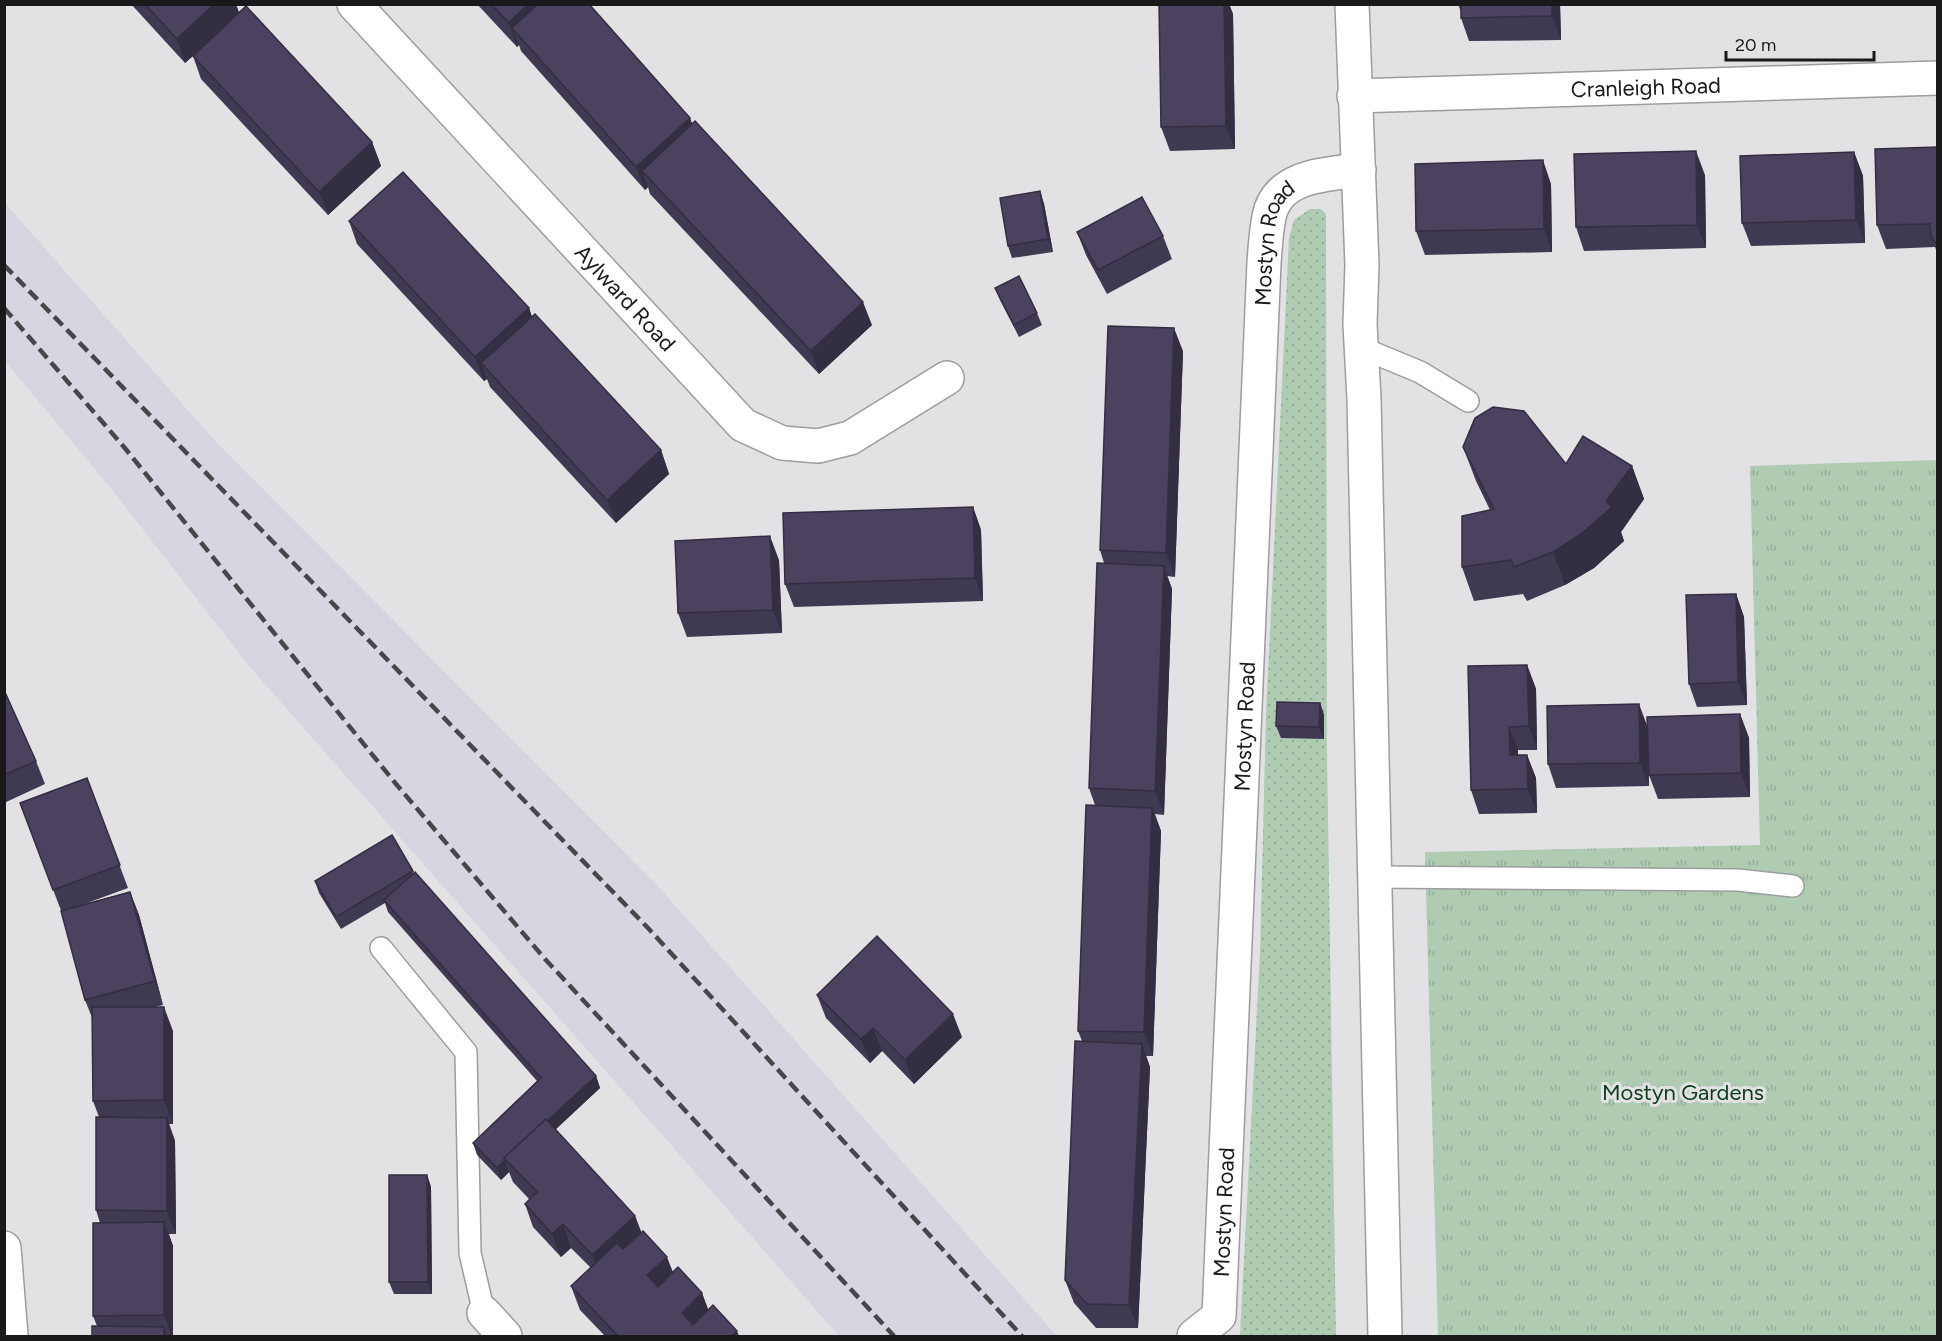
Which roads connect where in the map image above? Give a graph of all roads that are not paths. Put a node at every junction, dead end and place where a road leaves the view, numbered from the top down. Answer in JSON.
{"nodes":[{"id":1,"x":354,"y":4,"type":"edge"},
{"id":2,"x":1352,"y":4,"type":"edge"},
{"id":3,"x":1938,"y":78,"type":"edge"},
{"id":4,"x":1354,"y":96,"type":"junction"},
{"id":5,"x":1359,"y":170,"type":"junction"},
{"id":6,"x":1362,"y":348,"type":"junction"},
{"id":7,"x":947,"y":378,"type":"dead end"},
{"id":8,"x":1468,"y":400,"type":"dead end"},
{"id":9,"x":1375,"y":877,"type":"junction"},
{"id":10,"x":1793,"y":886,"type":"dead end"},
{"id":11,"x":381,"y":948,"type":"dead end"},
{"id":12,"x":4,"y":1248,"type":"edge"},
{"id":13,"x":494,"y":1325,"type":"edge"},
{"id":14,"x":11,"y":1336,"type":"edge"},
{"id":15,"x":1194,"y":1336,"type":"edge"},
{"id":16,"x":1385,"y":1336,"type":"edge"}],
"edges":[{"from":1,"to":7,"type":"street","name":"Aylward Road"},
{"from":2,"to":4,"type":"street"},
{"from":3,"to":4,"type":"street","name":"Cranleigh Road"},
{"from":4,"to":5,"type":"street"},
{"from":5,"to":6,"type":"street"},
{"from":5,"to":15,"type":"street","name":"Mostyn Road"},
{"from":6,"to":8,"type":"lane"},
{"from":6,"to":9,"type":"street"},
{"from":9,"to":10,"type":"lane"},
{"from":9,"to":16,"type":"street"},
{"from":11,"to":13,"type":"lane"},
{"from":12,"to":14,"type":"street"}]}
